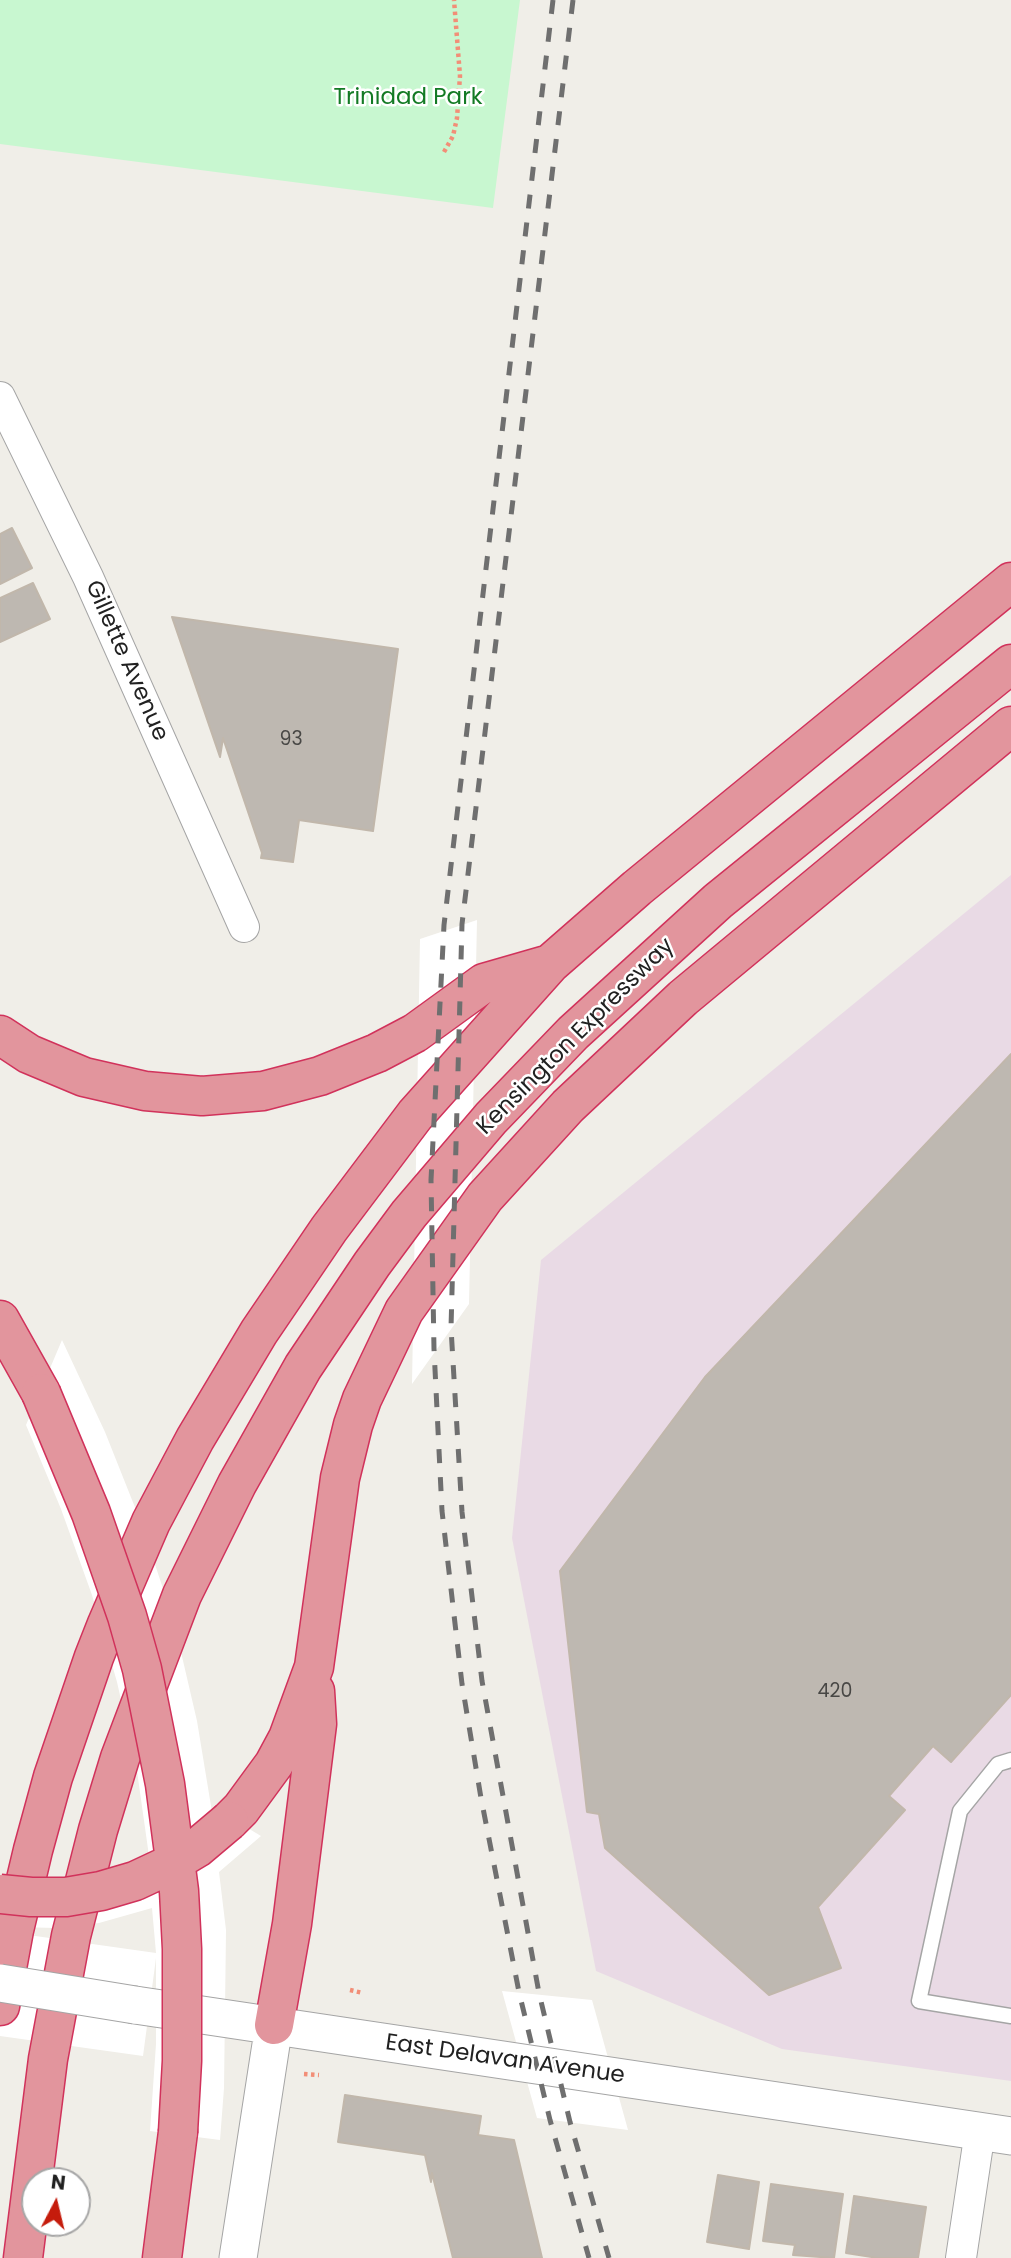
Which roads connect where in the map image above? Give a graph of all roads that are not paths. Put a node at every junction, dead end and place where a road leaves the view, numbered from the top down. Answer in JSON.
{"nodes":[{"id":1,"x":0,"y":397,"type":"edge"},
{"id":2,"x":1011,"y":582,"type":"edge"},
{"id":3,"x":1011,"y":664,"type":"edge"},
{"id":4,"x":1011,"y":726,"type":"edge"},
{"id":5,"x":1011,"y":759,"type":"edge"},
{"id":6,"x":869,"y":845,"type":"junction"},
{"id":7,"x":244,"y":927,"type":"dead end"},
{"id":8,"x":550,"y":964,"type":"junction"},
{"id":9,"x":0,"y":1035,"type":"edge"},
{"id":10,"x":0,"y":1320,"type":"edge"},
{"id":11,"x":314,"y":1667,"type":"junction"},
{"id":12,"x":1011,"y":1760,"type":"edge"},
{"id":13,"x":0,"y":1894,"type":"edge"},
{"id":14,"x":0,"y":1983,"type":"edge"},
{"id":15,"x":0,"y":2006,"type":"edge"},
{"id":16,"x":1011,"y":2016,"type":"edge"},
{"id":17,"x":274,"y":2025,"type":"junction"},
{"id":18,"x":996,"y":2134,"type":"edge"},
{"id":19,"x":23,"y":2258,"type":"edge"},
{"id":20,"x":162,"y":2258,"type":"edge"},
{"id":21,"x":238,"y":2258,"type":"edge"},
{"id":22,"x":961,"y":2258,"type":"edge"}],
"edges":[{"from":1,"to":7,"type":"street","name":"Gillette Avenue"},
{"from":2,"to":8,"type":"highway"},
{"from":3,"to":19,"type":"highway","name":"Kensington Expressway"},
{"from":4,"to":6,"type":"highway"},
{"from":5,"to":6,"type":"highway"},
{"from":6,"to":11,"type":"highway"},
{"from":8,"to":9,"type":"highway"},
{"from":8,"to":15,"type":"highway"},
{"from":10,"to":20,"type":"highway","bridge":true},
{"from":11,"to":13,"type":"highway","bridge":true},
{"from":11,"to":17,"type":"highway"},
{"from":12,"to":16,"type":"lane"},
{"from":14,"to":17,"type":"street","name":"East Delavan Avenue","bridge":true},
{"from":17,"to":18,"type":"street","name":"East Delavan Avenue"},
{"from":17,"to":21,"type":"street"},
{"from":18,"to":22,"type":"street"}]}
